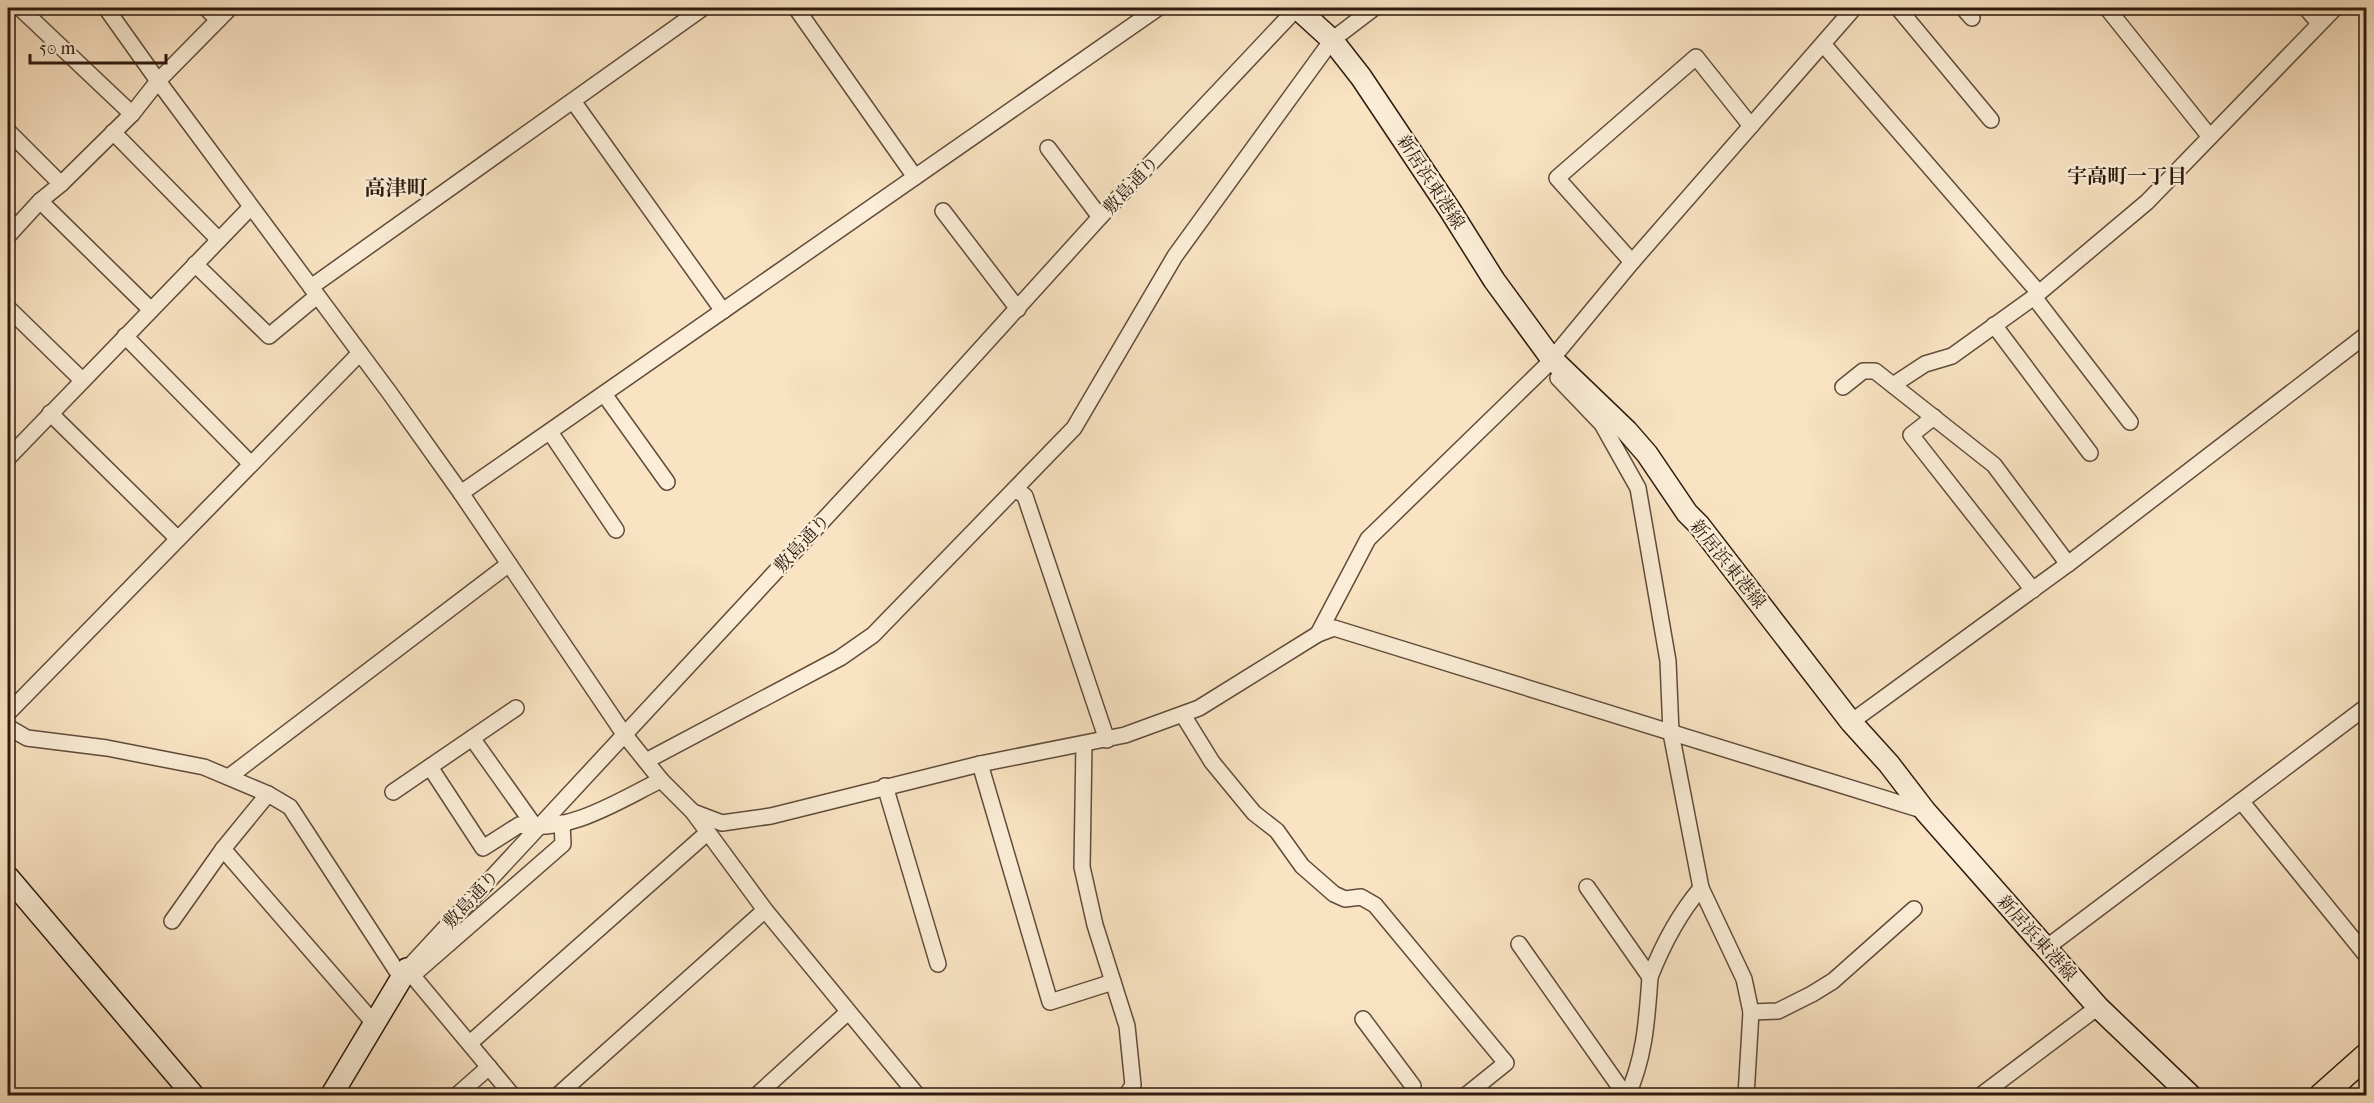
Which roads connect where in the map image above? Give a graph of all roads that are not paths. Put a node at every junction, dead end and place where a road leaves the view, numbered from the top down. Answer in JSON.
{"nodes":[{"id":1,"x":20,"y":8,"type":"edge"},
{"id":2,"x":106,"y":8,"type":"edge"},
{"id":3,"x":206,"y":8,"type":"edge"},
{"id":4,"x":230,"y":8,"type":"edge"},
{"id":5,"x":704,"y":8,"type":"edge"},
{"id":6,"x":796,"y":8,"type":"edge"},
{"id":7,"x":1158,"y":8,"type":"edge"},
{"id":8,"x":1297,"y":8,"type":"edge"},
{"id":9,"x":1374,"y":8,"type":"edge"},
{"id":10,"x":1854,"y":8,"type":"edge"},
{"id":11,"x":1898,"y":8,"type":"edge"},
{"id":12,"x":2107,"y":8,"type":"edge"},
{"id":13,"x":2306,"y":8,"type":"edge"},
{"id":14,"x":2335,"y":8,"type":"edge"},
{"id":15,"x":218,"y":20,"type":"junction"},
{"id":16,"x":2319,"y":23,"type":"junction"},
{"id":17,"x":1332,"y":40,"type":"junction"},
{"id":18,"x":1823,"y":45,"type":"junction"},
{"id":19,"x":158,"y":81,"type":"junction"},
{"id":20,"x":573,"y":100,"type":"junction"},
{"id":21,"x":132,"y":114,"type":"junction"},
{"id":22,"x":1991,"y":120,"type":"dead end"},
{"id":23,"x":1751,"y":126,"type":"junction"},
{"id":24,"x":8,"y":131,"type":"edge"},
{"id":25,"x":112,"y":132,"type":"junction"},
{"id":26,"x":2210,"y":137,"type":"junction"},
{"id":27,"x":1048,"y":148,"type":"dead end"},
{"id":28,"x":915,"y":177,"type":"junction"},
{"id":29,"x":61,"y":183,"type":"junction"},
{"id":30,"x":40,"y":201,"type":"junction"},
{"id":31,"x":250,"y":207,"type":"junction"},
{"id":32,"x":943,"y":211,"type":"dead end"},
{"id":33,"x":1100,"y":217,"type":"junction"},
{"id":34,"x":8,"y":236,"type":"edge"},
{"id":35,"x":219,"y":240,"type":"junction"},
{"id":36,"x":1632,"y":262,"type":"junction"},
{"id":37,"x":195,"y":264,"type":"junction"},
{"id":38,"x":314,"y":292,"type":"junction"},
{"id":39,"x":2036,"y":295,"type":"junction"},
{"id":40,"x":8,"y":308,"type":"edge"},
{"id":41,"x":1018,"y":309,"type":"junction"},
{"id":42,"x":151,"y":310,"type":"junction"},
{"id":43,"x":723,"y":311,"type":"junction"},
{"id":44,"x":1994,"y":325,"type":"junction"},
{"id":45,"x":2367,"y":335,"type":"edge"},
{"id":46,"x":125,"y":336,"type":"junction"},
{"id":47,"x":360,"y":353,"type":"junction"},
{"id":48,"x":1549,"y":362,"type":"junction"},
{"id":49,"x":82,"y":381,"type":"junction"},
{"id":50,"x":1893,"y":385,"type":"junction"},
{"id":51,"x":1844,"y":387,"type":"dead end"},
{"id":52,"x":604,"y":394,"type":"junction"},
{"id":53,"x":50,"y":413,"type":"junction"},
{"id":54,"x":1934,"y":417,"type":"junction"},
{"id":55,"x":2130,"y":422,"type":"dead end"},
{"id":56,"x":550,"y":432,"type":"junction"},
{"id":57,"x":9,"y":453,"type":"edge"},
{"id":58,"x":2090,"y":453,"type":"dead end"},
{"id":59,"x":251,"y":464,"type":"junction"},
{"id":60,"x":667,"y":482,"type":"dead end"},
{"id":61,"x":1015,"y":489,"type":"junction"},
{"id":62,"x":461,"y":493,"type":"junction"},
{"id":63,"x":616,"y":530,"type":"dead end"},
{"id":64,"x":178,"y":539,"type":"junction"},
{"id":65,"x":509,"y":564,"type":"junction"},
{"id":66,"x":2068,"y":564,"type":"junction"},
{"id":67,"x":2033,"y":590,"type":"junction"},
{"id":68,"x":1318,"y":633,"type":"junction"},
{"id":69,"x":2367,"y":707,"type":"edge"},
{"id":70,"x":516,"y":708,"type":"dead end"},
{"id":71,"x":8,"y":713,"type":"edge"},
{"id":72,"x":1183,"y":715,"type":"junction"},
{"id":73,"x":1851,"y":722,"type":"junction"},
{"id":74,"x":8,"y":727,"type":"edge"},
{"id":75,"x":1671,"y":733,"type":"junction"},
{"id":76,"x":624,"y":734,"type":"junction"},
{"id":77,"x":472,"y":738,"type":"junction"},
{"id":78,"x":1107,"y":740,"type":"junction"},
{"id":79,"x":1084,"y":744,"type":"junction"},
{"id":80,"x":646,"y":762,"type":"junction"},
{"id":81,"x":980,"y":764,"type":"junction"},
{"id":82,"x":430,"y":767,"type":"junction"},
{"id":83,"x":230,"y":776,"type":"junction"},
{"id":84,"x":661,"y":780,"type":"junction"},
{"id":85,"x":885,"y":786,"type":"junction"},
{"id":86,"x":393,"y":792,"type":"dead end"},
{"id":87,"x":268,"y":794,"type":"junction"},
{"id":88,"x":2241,"y":801,"type":"junction"},
{"id":89,"x":1924,"y":811,"type":"junction"},
{"id":90,"x":693,"y":812,"type":"junction"},
{"id":91,"x":562,"y":823,"type":"junction"},
{"id":92,"x":536,"y":828,"type":"junction"},
{"id":93,"x":707,"y":832,"type":"junction"},
{"id":94,"x":223,"y":849,"type":"junction"},
{"id":95,"x":8,"y":877,"type":"edge"},
{"id":96,"x":1587,"y":887,"type":"dead end"},
{"id":97,"x":1701,"y":888,"type":"junction"},
{"id":98,"x":1914,"y":909,"type":"dead end"},
{"id":99,"x":765,"y":910,"type":"junction"},
{"id":100,"x":172,"y":921,"type":"dead end"},
{"id":101,"x":1519,"y":944,"type":"dead end"},
{"id":102,"x":2046,"y":948,"type":"junction"},
{"id":103,"x":2367,"y":955,"type":"edge"},
{"id":104,"x":938,"y":964,"type":"dead end"},
{"id":105,"x":407,"y":975,"type":"junction"},
{"id":106,"x":1650,"y":977,"type":"junction"},
{"id":107,"x":1113,"y":982,"type":"junction"},
{"id":108,"x":2098,"y":1007,"type":"junction"},
{"id":109,"x":848,"y":1012,"type":"junction"},
{"id":110,"x":1750,"y":1012,"type":"junction"},
{"id":111,"x":1363,"y":1019,"type":"dead end"},
{"id":112,"x":374,"y":1022,"type":"junction"},
{"id":113,"x":470,"y":1043,"type":"junction"},
{"id":114,"x":2367,"y":1056,"type":"edge"},
{"id":115,"x":489,"y":1067,"type":"junction"},
{"id":116,"x":194,"y":1095,"type":"edge"},
{"id":117,"x":331,"y":1095,"type":"edge"},
{"id":118,"x":456,"y":1095,"type":"edge"},
{"id":119,"x":513,"y":1095,"type":"edge"},
{"id":120,"x":557,"y":1095,"type":"edge"},
{"id":121,"x":756,"y":1095,"type":"edge"},
{"id":122,"x":918,"y":1095,"type":"edge"},
{"id":123,"x":1125,"y":1095,"type":"edge"},
{"id":124,"x":1410,"y":1095,"type":"edge"},
{"id":125,"x":1465,"y":1095,"type":"edge"},
{"id":126,"x":1626,"y":1095,"type":"edge"},
{"id":127,"x":1746,"y":1095,"type":"edge"},
{"id":128,"x":1980,"y":1095,"type":"edge"},
{"id":129,"x":2191,"y":1095,"type":"edge"},
{"id":130,"x":2321,"y":1095,"type":"edge"}],
"edges":[{"from":1,"to":21,"type":"street"},
{"from":2,"to":19,"type":"street"},
{"from":3,"to":15,"type":"street"},
{"from":4,"to":15,"type":"street"},
{"from":5,"to":20,"type":"street"},
{"from":6,"to":28,"type":"street"},
{"from":7,"to":28,"type":"street"},
{"from":8,"to":17,"type":"main road","name":"新居浜東港線"},
{"from":8,"to":33,"type":"street","name":"敷島通り"},
{"from":9,"to":17,"type":"street"},
{"from":10,"to":18,"type":"street"},
{"from":11,"to":22,"type":"street"},
{"from":12,"to":26,"type":"street"},
{"from":13,"to":16,"type":"street"},
{"from":14,"to":16,"type":"street"},
{"from":15,"to":19,"type":"street"},
{"from":16,"to":26,"type":"street"},
{"from":17,"to":48,"type":"main road","name":"新居浜東港線"},
{"from":17,"to":61,"type":"street"},
{"from":18,"to":23,"type":"street"},
{"from":18,"to":39,"type":"street"},
{"from":19,"to":21,"type":"street"},
{"from":19,"to":31,"type":"street"},
{"from":20,"to":38,"type":"street"},
{"from":20,"to":43,"type":"street"},
{"from":21,"to":25,"type":"street"},
{"from":23,"to":36,"type":"street"},
{"from":23,"to":36,"type":"street"},
{"from":24,"to":29,"type":"street"},
{"from":25,"to":29,"type":"street"},
{"from":25,"to":35,"type":"street"},
{"from":26,"to":39,"type":"street"},
{"from":27,"to":33,"type":"street"},
{"from":28,"to":43,"type":"street"},
{"from":29,"to":30,"type":"street"},
{"from":30,"to":34,"type":"street"},
{"from":30,"to":42,"type":"street"},
{"from":31,"to":35,"type":"street"},
{"from":31,"to":38,"type":"street"},
{"from":32,"to":41,"type":"street"},
{"from":33,"to":41,"type":"street","name":"敷島通り"},
{"from":35,"to":37,"type":"street"},
{"from":36,"to":48,"type":"street"},
{"from":37,"to":38,"type":"street"},
{"from":37,"to":42,"type":"street"},
{"from":38,"to":47,"type":"street"},
{"from":39,"to":44,"type":"street"},
{"from":39,"to":55,"type":"street"},
{"from":40,"to":49,"type":"street"},
{"from":41,"to":76,"type":"street","name":"敷島通り"},
{"from":42,"to":46,"type":"street"},
{"from":43,"to":52,"type":"street"},
{"from":44,"to":50,"type":"street"},
{"from":44,"to":58,"type":"street"},
{"from":45,"to":66,"type":"street"},
{"from":46,"to":49,"type":"street"},
{"from":46,"to":59,"type":"street"},
{"from":47,"to":59,"type":"street"},
{"from":47,"to":62,"type":"street"},
{"from":48,"to":68,"type":"street"},
{"from":48,"to":73,"type":"main road","name":"新居浜東港線"},
{"from":48,"to":75,"type":"street"},
{"from":49,"to":53,"type":"street"},
{"from":50,"to":51,"type":"street"},
{"from":50,"to":54,"type":"street"},
{"from":52,"to":56,"type":"street"},
{"from":52,"to":60,"type":"street"},
{"from":53,"to":57,"type":"street"},
{"from":53,"to":64,"type":"street"},
{"from":54,"to":66,"type":"street"},
{"from":54,"to":67,"type":"street"},
{"from":56,"to":62,"type":"street"},
{"from":56,"to":63,"type":"street"},
{"from":59,"to":64,"type":"street"},
{"from":61,"to":78,"type":"street"},
{"from":61,"to":80,"type":"street"},
{"from":62,"to":65,"type":"street"},
{"from":64,"to":71,"type":"street"},
{"from":65,"to":76,"type":"street"},
{"from":65,"to":83,"type":"street"},
{"from":66,"to":67,"type":"street"},
{"from":67,"to":73,"type":"street"},
{"from":68,"to":72,"type":"street"},
{"from":68,"to":75,"type":"street"},
{"from":69,"to":88,"type":"street"},
{"from":70,"to":77,"type":"street"},
{"from":72,"to":78,"type":"street"},
{"from":72,"to":125,"type":"street"},
{"from":73,"to":89,"type":"main road","name":"新居浜東港線"},
{"from":74,"to":83,"type":"street"},
{"from":75,"to":89,"type":"street"},
{"from":75,"to":97,"type":"street"},
{"from":76,"to":80,"type":"street"},
{"from":76,"to":92,"type":"street","name":"敷島通り"},
{"from":77,"to":82,"type":"street"},
{"from":77,"to":92,"type":"street"},
{"from":78,"to":79,"type":"street"},
{"from":79,"to":81,"type":"street"},
{"from":79,"to":107,"type":"street"},
{"from":80,"to":84,"type":"street"},
{"from":81,"to":85,"type":"street"},
{"from":81,"to":107,"type":"street"},
{"from":82,"to":86,"type":"street"},
{"from":82,"to":92,"type":"street"},
{"from":83,"to":87,"type":"street"},
{"from":84,"to":90,"type":"street"},
{"from":84,"to":91,"type":"street"},
{"from":85,"to":90,"type":"street"},
{"from":85,"to":104,"type":"street"},
{"from":87,"to":94,"type":"street"},
{"from":87,"to":105,"type":"street"},
{"from":88,"to":102,"type":"street"},
{"from":88,"to":103,"type":"street"},
{"from":89,"to":102,"type":"main road","name":"新居浜東港線"},
{"from":90,"to":93,"type":"street"},
{"from":91,"to":92,"type":"street"},
{"from":91,"to":105,"type":"street"},
{"from":92,"to":105,"type":"street","name":"敷島通り"},
{"from":93,"to":99,"type":"street"},
{"from":93,"to":113,"type":"street"},
{"from":94,"to":100,"type":"street"},
{"from":94,"to":112,"type":"street"},
{"from":95,"to":116,"type":"main road"},
{"from":96,"to":106,"type":"street"},
{"from":97,"to":106,"type":"street"},
{"from":97,"to":110,"type":"street"},
{"from":98,"to":110,"type":"street"},
{"from":99,"to":109,"type":"street"},
{"from":99,"to":120,"type":"street"},
{"from":101,"to":126,"type":"street"},
{"from":102,"to":108,"type":"main road","name":"新居浜東港線"},
{"from":105,"to":112,"type":"main road","name":"敷島通り"},
{"from":105,"to":113,"type":"street"},
{"from":106,"to":126,"type":"street"},
{"from":107,"to":123,"type":"street"},
{"from":108,"to":128,"type":"street"},
{"from":108,"to":129,"type":"main road","name":"新居浜東港線"},
{"from":109,"to":121,"type":"street"},
{"from":109,"to":122,"type":"street"},
{"from":110,"to":127,"type":"street"},
{"from":111,"to":124,"type":"street"},
{"from":112,"to":117,"type":"main road","name":"敷島通り"},
{"from":113,"to":115,"type":"street"},
{"from":114,"to":130,"type":"main road"},
{"from":115,"to":118,"type":"street"},
{"from":115,"to":119,"type":"street"}]}
